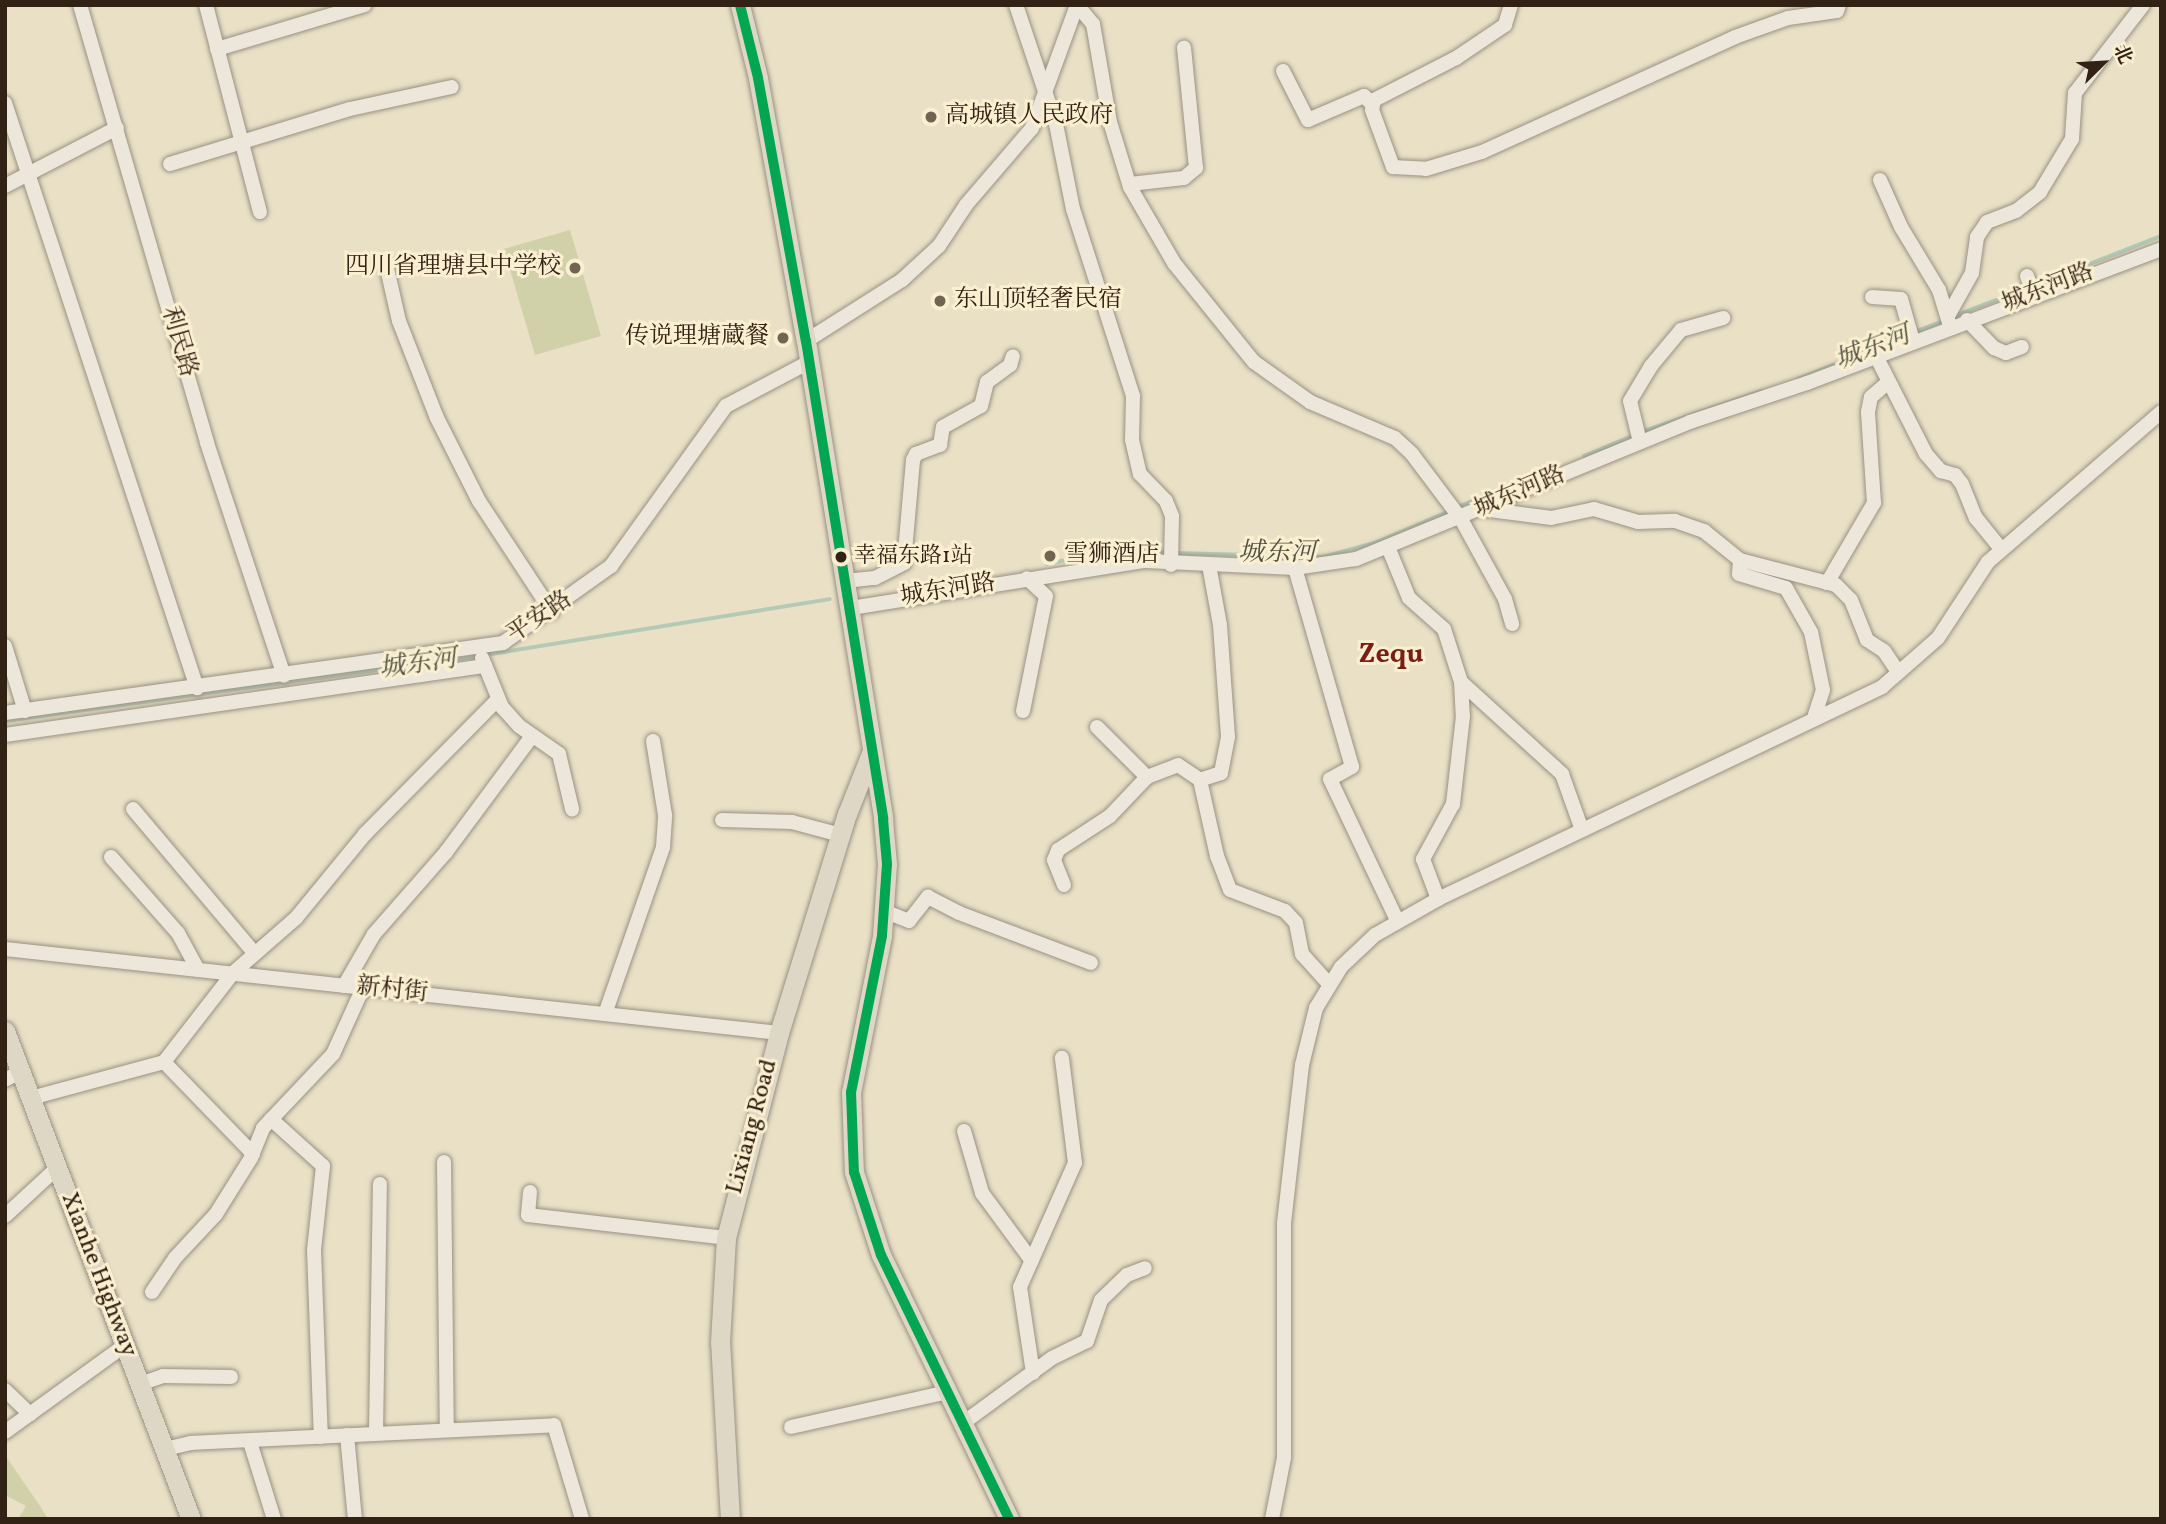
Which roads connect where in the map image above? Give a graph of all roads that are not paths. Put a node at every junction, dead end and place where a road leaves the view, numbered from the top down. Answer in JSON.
{"nodes":[{"id":1,"x":80,"y":5,"type":"edge"},
{"id":2,"x":206,"y":5,"type":"edge"},
{"id":3,"x":365,"y":5,"type":"edge"},
{"id":4,"x":740,"y":5,"type":"edge"},
{"id":5,"x":1016,"y":5,"type":"edge"},
{"id":6,"x":1077,"y":5,"type":"edge"},
{"id":7,"x":1511,"y":5,"type":"edge"},
{"id":8,"x":1839,"y":5,"type":"edge"},
{"id":9,"x":2143,"y":5,"type":"edge"},
{"id":10,"x":1184,"y":48,"type":"dead end"},
{"id":11,"x":217,"y":50,"type":"junction"},
{"id":12,"x":1283,"y":71,"type":"dead end"},
{"id":13,"x":452,"y":87,"type":"dead end"},
{"id":14,"x":1045,"y":96,"type":"junction"},
{"id":15,"x":5,"y":103,"type":"edge"},
{"id":16,"x":1372,"y":104,"type":"junction"},
{"id":17,"x":117,"y":128,"type":"junction"},
{"id":18,"x":241,"y":142,"type":"junction"},
{"id":19,"x":170,"y":164,"type":"dead end"},
{"id":20,"x":29,"y":176,"type":"junction"},
{"id":21,"x":1880,"y":180,"type":"dead end"},
{"id":22,"x":1129,"y":184,"type":"junction"},
{"id":23,"x":5,"y":186,"type":"edge"},
{"id":24,"x":260,"y":212,"type":"dead end"},
{"id":25,"x":2161,"y":248,"type":"edge"},
{"id":26,"x":386,"y":264,"type":"dead end"},
{"id":27,"x":2027,"y":276,"type":"dead end"},
{"id":28,"x":2034,"y":295,"type":"junction"},
{"id":29,"x":1872,"y":297,"type":"dead end"},
{"id":30,"x":1723,"y":318,"type":"dead end"},
{"id":31,"x":1967,"y":320,"type":"junction"},
{"id":32,"x":1949,"y":321,"type":"junction"},
{"id":33,"x":1912,"y":335,"type":"junction"},
{"id":34,"x":806,"y":341,"type":"junction"},
{"id":35,"x":2022,"y":347,"type":"dead end"},
{"id":36,"x":1013,"y":356,"type":"dead end"},
{"id":37,"x":1876,"y":356,"type":"junction"},
{"id":38,"x":809,"y":362,"type":"junction"},
{"id":39,"x":1888,"y":382,"type":"junction"},
{"id":40,"x":2161,"y":412,"type":"edge"},
{"id":41,"x":1638,"y":435,"type":"junction"},
{"id":42,"x":1482,"y":509,"type":"junction"},
{"id":43,"x":1456,"y":511,"type":"junction"},
{"id":44,"x":1388,"y":547,"type":"junction"},
{"id":45,"x":2001,"y":550,"type":"junction"},
{"id":46,"x":1173,"y":557,"type":"junction"},
{"id":47,"x":1740,"y":559,"type":"junction"},
{"id":48,"x":1209,"y":565,"type":"junction"},
{"id":49,"x":1295,"y":568,"type":"junction"},
{"id":50,"x":1027,"y":578,"type":"junction"},
{"id":51,"x":845,"y":581,"type":"junction"},
{"id":52,"x":1827,"y":583,"type":"junction"},
{"id":53,"x":851,"y":608,"type":"junction"},
{"id":54,"x":552,"y":612,"type":"junction"},
{"id":55,"x":1512,"y":624,"type":"dead end"},
{"id":56,"x":5,"y":646,"type":"edge"},
{"id":57,"x":481,"y":656,"type":"junction"},
{"id":58,"x":1898,"y":672,"type":"junction"},
{"id":59,"x":284,"y":676,"type":"junction"},
{"id":60,"x":1461,"y":682,"type":"junction"},
{"id":61,"x":197,"y":688,"type":"junction"},
{"id":62,"x":498,"y":701,"type":"junction"},
{"id":63,"x":25,"y":710,"type":"junction"},
{"id":64,"x":1023,"y":711,"type":"dead end"},
{"id":65,"x":5,"y":713,"type":"edge"},
{"id":66,"x":1814,"y":718,"type":"junction"},
{"id":67,"x":1097,"y":727,"type":"dead end"},
{"id":68,"x":5,"y":735,"type":"edge"},
{"id":69,"x":531,"y":736,"type":"junction"},
{"id":70,"x":653,"y":741,"type":"dead end"},
{"id":71,"x":872,"y":750,"type":"junction"},
{"id":72,"x":1147,"y":776,"type":"junction"},
{"id":73,"x":1200,"y":780,"type":"junction"},
{"id":74,"x":133,"y":809,"type":"dead end"},
{"id":75,"x":572,"y":809,"type":"dead end"},
{"id":76,"x":847,"y":814,"type":"junction"},
{"id":77,"x":883,"y":818,"type":"junction"},
{"id":78,"x":722,"y":820,"type":"dead end"},
{"id":79,"x":1582,"y":830,"type":"junction"},
{"id":80,"x":841,"y":835,"type":"junction"},
{"id":81,"x":111,"y":856,"type":"dead end"},
{"id":82,"x":1064,"y":885,"type":"dead end"},
{"id":83,"x":1438,"y":899,"type":"junction"},
{"id":84,"x":884,"y":911,"type":"junction"},
{"id":85,"x":1398,"y":922,"type":"junction"},
{"id":86,"x":5,"y":949,"type":"edge"},
{"id":87,"x":255,"y":954,"type":"junction"},
{"id":88,"x":1091,"y":963,"type":"dead end"},
{"id":89,"x":198,"y":970,"type":"junction"},
{"id":90,"x":233,"y":973,"type":"junction"},
{"id":91,"x":1329,"y":984,"type":"junction"},
{"id":92,"x":345,"y":986,"type":"junction"},
{"id":93,"x":363,"y":988,"type":"junction"},
{"id":94,"x":605,"y":1014,"type":"junction"},
{"id":95,"x":5,"y":1031,"type":"edge"},
{"id":96,"x":779,"y":1033,"type":"junction"},
{"id":97,"x":1062,"y":1058,"type":"dead end"},
{"id":98,"x":164,"y":1062,"type":"junction"},
{"id":99,"x":13,"y":1076,"type":"edge"},
{"id":100,"x":31,"y":1098,"type":"junction"},
{"id":101,"x":271,"y":1119,"type":"junction"},
{"id":102,"x":964,"y":1131,"type":"dead end"},
{"id":103,"x":253,"y":1154,"type":"junction"},
{"id":104,"x":444,"y":1161,"type":"dead end"},
{"id":105,"x":57,"y":1168,"type":"junction"},
{"id":106,"x":380,"y":1184,"type":"dead end"},
{"id":107,"x":530,"y":1192,"type":"dead end"},
{"id":108,"x":5,"y":1216,"type":"edge"},
{"id":109,"x":726,"y":1238,"type":"junction"},
{"id":110,"x":1032,"y":1261,"type":"junction"},
{"id":111,"x":1145,"y":1268,"type":"dead end"},
{"id":112,"x":152,"y":1292,"type":"dead end"},
{"id":113,"x":125,"y":1345,"type":"junction"},
{"id":114,"x":1032,"y":1373,"type":"junction"},
{"id":115,"x":231,"y":1377,"type":"dead end"},
{"id":116,"x":140,"y":1384,"type":"junction"},
{"id":117,"x":5,"y":1391,"type":"edge"},
{"id":118,"x":947,"y":1392,"type":"junction"},
{"id":119,"x":30,"y":1414,"type":"junction"},
{"id":120,"x":963,"y":1423,"type":"junction"},
{"id":121,"x":791,"y":1427,"type":"dead end"},
{"id":122,"x":447,"y":1428,"type":"junction"},
{"id":123,"x":5,"y":1432,"type":"edge"},
{"id":124,"x":376,"y":1433,"type":"junction"},
{"id":125,"x":347,"y":1435,"type":"junction"},
{"id":126,"x":321,"y":1437,"type":"junction"},
{"id":127,"x":250,"y":1442,"type":"junction"},
{"id":128,"x":165,"y":1449,"type":"junction"},
{"id":129,"x":191,"y":1519,"type":"edge"},
{"id":130,"x":274,"y":1519,"type":"edge"},
{"id":131,"x":355,"y":1519,"type":"edge"},
{"id":132,"x":582,"y":1519,"type":"edge"},
{"id":133,"x":730,"y":1519,"type":"edge"},
{"id":134,"x":1009,"y":1519,"type":"edge"},
{"id":135,"x":1272,"y":1519,"type":"edge"}],
"edges":[{"from":1,"to":17,"type":"street","name":"利民路"},
{"from":2,"to":11,"type":"street"},
{"from":3,"to":11,"type":"street"},
{"from":4,"to":34,"type":"main road"},
{"from":5,"to":14,"type":"street"},
{"from":6,"to":14,"type":"street"},
{"from":6,"to":22,"type":"street"},
{"from":7,"to":16,"type":"street"},
{"from":8,"to":16,"type":"street"},
{"from":9,"to":32,"type":"street"},
{"from":10,"to":22,"type":"street"},
{"from":11,"to":18,"type":"street"},
{"from":12,"to":16,"type":"street"},
{"from":13,"to":18,"type":"street"},
{"from":14,"to":34,"type":"street"},
{"from":14,"to":46,"type":"street"},
{"from":15,"to":20,"type":"street"},
{"from":17,"to":20,"type":"street"},
{"from":17,"to":59,"type":"street","name":"利民路"},
{"from":18,"to":19,"type":"street"},
{"from":18,"to":24,"type":"street"},
{"from":20,"to":23,"type":"street"},
{"from":20,"to":61,"type":"street"},
{"from":21,"to":32,"type":"street"},
{"from":22,"to":43,"type":"street"},
{"from":25,"to":28,"type":"street","name":"城东河路"},
{"from":26,"to":54,"type":"street"},
{"from":27,"to":28,"type":"street"},
{"from":28,"to":31,"type":"street","name":"城东河路"},
{"from":29,"to":33,"type":"street"},
{"from":30,"to":41,"type":"street"},
{"from":31,"to":32,"type":"street","name":"城东河路"},
{"from":31,"to":35,"type":"street"},
{"from":32,"to":33,"type":"street","name":"城东河路"},
{"from":33,"to":37,"type":"street","name":"城东河路"},
{"from":34,"to":38,"type":"main road"},
{"from":36,"to":51,"type":"street"},
{"from":37,"to":39,"type":"street"},
{"from":37,"to":41,"type":"street","name":"城东河路"},
{"from":38,"to":51,"type":"main road"},
{"from":38,"to":54,"type":"street","name":"平安路"},
{"from":39,"to":45,"type":"street"},
{"from":39,"to":52,"type":"street"},
{"from":40,"to":45,"type":"street"},
{"from":41,"to":42,"type":"street","name":"城东河路"},
{"from":42,"to":43,"type":"street","name":"城东河路"},
{"from":42,"to":47,"type":"street"},
{"from":43,"to":44,"type":"street","name":"城东河路"},
{"from":43,"to":55,"type":"street"},
{"from":44,"to":49,"type":"street","name":"城东河路"},
{"from":44,"to":60,"type":"street"},
{"from":45,"to":58,"type":"street"},
{"from":46,"to":48,"type":"street","name":"城东河路"},
{"from":46,"to":50,"type":"street","name":"城东河路"},
{"from":47,"to":52,"type":"street"},
{"from":47,"to":66,"type":"street"},
{"from":48,"to":49,"type":"street","name":"城东河路"},
{"from":48,"to":73,"type":"street"},
{"from":49,"to":85,"type":"street"},
{"from":50,"to":53,"type":"street","name":"城东河路"},
{"from":50,"to":64,"type":"street"},
{"from":51,"to":53,"type":"main road"},
{"from":52,"to":58,"type":"street"},
{"from":53,"to":71,"type":"main road"},
{"from":54,"to":57,"type":"street","name":"平安路"},
{"from":56,"to":63,"type":"street"},
{"from":57,"to":59,"type":"street","name":"平安路"},
{"from":57,"to":62,"type":"street"},
{"from":57,"to":68,"type":"street"},
{"from":58,"to":66,"type":"street"},
{"from":59,"to":61,"type":"street","name":"平安路"},
{"from":60,"to":79,"type":"street"},
{"from":60,"to":83,"type":"street"},
{"from":61,"to":63,"type":"street","name":"平安路"},
{"from":62,"to":69,"type":"street"},
{"from":62,"to":87,"type":"street"},
{"from":63,"to":65,"type":"street","name":"平安路"},
{"from":66,"to":79,"type":"street"},
{"from":67,"to":72,"type":"street"},
{"from":69,"to":75,"type":"street"},
{"from":69,"to":92,"type":"street"},
{"from":70,"to":94,"type":"street"},
{"from":71,"to":76,"type":"main road","name":"Lixiang Road"},
{"from":71,"to":77,"type":"main road"},
{"from":72,"to":73,"type":"street"},
{"from":72,"to":82,"type":"street"},
{"from":73,"to":91,"type":"street"},
{"from":74,"to":87,"type":"street"},
{"from":76,"to":77,"type":"main road"},
{"from":76,"to":80,"type":"main road","name":"Lixiang Road"},
{"from":77,"to":84,"type":"main road"},
{"from":78,"to":80,"type":"street"},
{"from":79,"to":83,"type":"street"},
{"from":80,"to":96,"type":"main road","name":"Lixiang Road"},
{"from":81,"to":89,"type":"street"},
{"from":83,"to":85,"type":"street"},
{"from":84,"to":88,"type":"street"},
{"from":84,"to":118,"type":"main road"},
{"from":85,"to":91,"type":"street"},
{"from":86,"to":89,"type":"street","name":"新村街"},
{"from":87,"to":90,"type":"street"},
{"from":89,"to":90,"type":"street","name":"新村街"},
{"from":90,"to":92,"type":"street","name":"新村街"},
{"from":90,"to":98,"type":"street"},
{"from":91,"to":135,"type":"street"},
{"from":92,"to":93,"type":"street","name":"新村街"},
{"from":93,"to":94,"type":"street","name":"新村街"},
{"from":93,"to":101,"type":"street"},
{"from":94,"to":96,"type":"street","name":"新村街"},
{"from":95,"to":99,"type":"main road","name":"Xianhe Highway"},
{"from":96,"to":109,"type":"main road","name":"Lixiang Road"},
{"from":97,"to":110,"type":"street"},
{"from":98,"to":100,"type":"street"},
{"from":98,"to":103,"type":"street"},
{"from":99,"to":100,"type":"main road","name":"Xianhe Highway"},
{"from":100,"to":105,"type":"main road","name":"Xianhe Highway"},
{"from":101,"to":103,"type":"street"},
{"from":101,"to":126,"type":"street"},
{"from":102,"to":110,"type":"street"},
{"from":103,"to":112,"type":"street"},
{"from":104,"to":122,"type":"street"},
{"from":105,"to":108,"type":"street"},
{"from":105,"to":113,"type":"main road","name":"Xianhe Highway"},
{"from":106,"to":124,"type":"street"},
{"from":107,"to":109,"type":"street"},
{"from":109,"to":133,"type":"main road","name":"Lixiang Road"},
{"from":110,"to":114,"type":"street"},
{"from":111,"to":114,"type":"street"},
{"from":113,"to":116,"type":"main road","name":"Xianhe Highway"},
{"from":113,"to":119,"type":"street"},
{"from":114,"to":120,"type":"street"},
{"from":115,"to":116,"type":"street"},
{"from":116,"to":128,"type":"main road","name":"Xianhe Highway"},
{"from":117,"to":119,"type":"street"},
{"from":118,"to":120,"type":"main road"},
{"from":118,"to":121,"type":"street"},
{"from":119,"to":123,"type":"street"},
{"from":120,"to":134,"type":"main road"},
{"from":122,"to":124,"type":"street"},
{"from":122,"to":132,"type":"street"},
{"from":124,"to":125,"type":"street"},
{"from":125,"to":126,"type":"street"},
{"from":125,"to":131,"type":"street"},
{"from":126,"to":127,"type":"street"},
{"from":127,"to":128,"type":"street"},
{"from":127,"to":130,"type":"street"},
{"from":128,"to":129,"type":"main road","name":"Xianhe Highway"}]}
